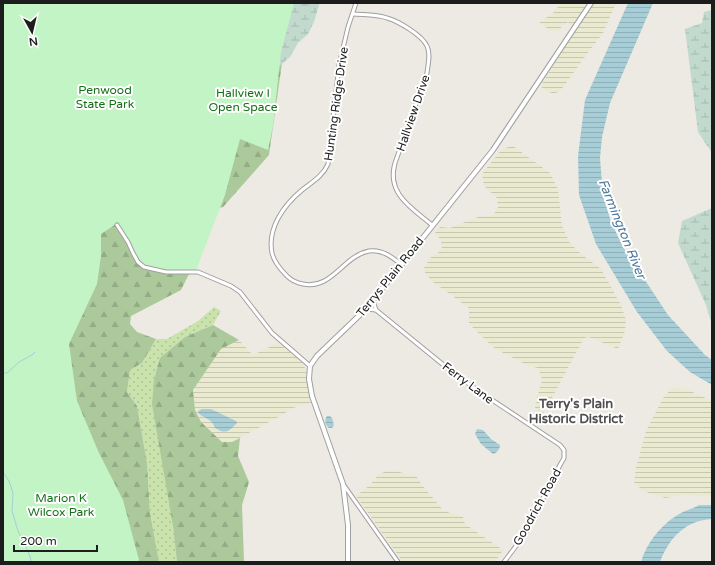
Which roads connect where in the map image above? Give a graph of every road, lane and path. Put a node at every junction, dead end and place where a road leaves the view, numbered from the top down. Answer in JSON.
{"nodes":[{"id":1,"x":356,"y":3,"type":"edge"},
{"id":2,"x":590,"y":3,"type":"edge"},
{"id":3,"x":353,"y":14,"type":"junction"},
{"id":4,"x":118,"y":225,"type":"dead end"},
{"id":5,"x":432,"y":225,"type":"junction"},
{"id":6,"x":402,"y":265,"type":"junction"},
{"id":7,"x":373,"y":301,"type":"junction"},
{"id":8,"x":366,"y":309,"type":"junction"},
{"id":9,"x":376,"y":310,"type":"junction"},
{"id":10,"x":310,"y":366,"type":"junction"},
{"id":11,"x":564,"y":450,"type":"joint"},
{"id":12,"x":343,"y":484,"type":"junction"},
{"id":13,"x":352,"y":496,"type":"junction"},
{"id":14,"x":346,"y":498,"type":"junction"},
{"id":15,"x":348,"y":562,"type":"edge"},
{"id":16,"x":398,"y":562,"type":"edge"},
{"id":17,"x":504,"y":562,"type":"edge"}],
"edges":[{"from":1,"to":3,"type":"street","name":"Hunting Ridge Drive"},
{"from":2,"to":5,"type":"street","name":"Terrys Plain Road"},
{"from":3,"to":5,"type":"street","name":"Hallview Drive"},
{"from":3,"to":6,"type":"street","name":"Hunting Ridge Drive"},
{"from":4,"to":10,"type":"street"},
{"from":5,"to":6,"type":"street","name":"Terrys Plain Road"},
{"from":6,"to":7,"type":"street","name":"Terrys Plain Road"},
{"from":7,"to":8,"type":"street","name":"Terrys Plain Road"},
{"from":7,"to":9,"type":"street"},
{"from":8,"to":9,"type":"street"},
{"from":8,"to":10,"type":"street","name":"Terrys Plain Road"},
{"from":9,"to":11,"type":"street","name":"Ferry Lane"},
{"from":10,"to":12,"type":"street"},
{"from":11,"to":17,"type":"street","name":"Goodrich Road"},
{"from":12,"to":13,"type":"street"},
{"from":12,"to":14,"type":"street"},
{"from":13,"to":14,"type":"street"},
{"from":13,"to":16,"type":"street"},
{"from":14,"to":15,"type":"street"}]}
